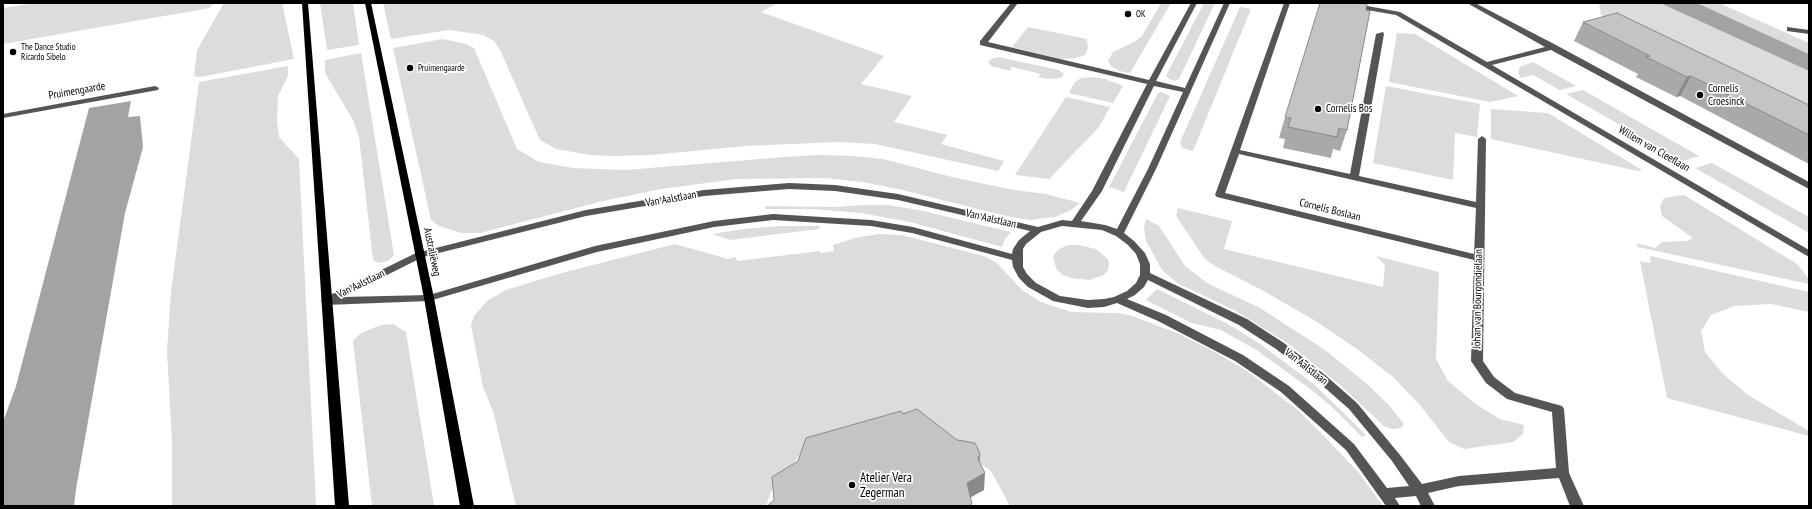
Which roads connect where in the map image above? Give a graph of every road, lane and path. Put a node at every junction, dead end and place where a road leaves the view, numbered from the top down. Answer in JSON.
{"nodes":[{"id":1,"x":305,"y":3,"type":"edge"},
{"id":2,"x":368,"y":3,"type":"edge"},
{"id":3,"x":1016,"y":3,"type":"edge"},
{"id":4,"x":1194,"y":3,"type":"edge"},
{"id":5,"x":1227,"y":3,"type":"edge"},
{"id":6,"x":1287,"y":3,"type":"edge"},
{"id":7,"x":1338,"y":3,"type":"edge"},
{"id":8,"x":1470,"y":3,"type":"edge"},
{"id":9,"x":1790,"y":29,"type":"dead end"},
{"id":10,"x":1809,"y":32,"type":"edge"},
{"id":11,"x":1380,"y":34,"type":"dead end"},
{"id":12,"x":1552,"y":47,"type":"junction"},
{"id":13,"x":1487,"y":64,"type":"junction"},
{"id":14,"x":1152,"y":83,"type":"junction"},
{"id":15,"x":155,"y":88,"type":"dead end"},
{"id":16,"x":1187,"y":91,"type":"junction"},
{"id":17,"x":3,"y":116,"type":"edge"},
{"id":18,"x":1482,"y":139,"type":"dead end"},
{"id":19,"x":1235,"y":151,"type":"junction"},
{"id":20,"x":1354,"y":178,"type":"junction"},
{"id":21,"x":1809,"y":186,"type":"edge"},
{"id":22,"x":1480,"y":206,"type":"junction"},
{"id":23,"x":1075,"y":223,"type":"junction"},
{"id":24,"x":1038,"y":230,"type":"junction"},
{"id":25,"x":1119,"y":234,"type":"junction"},
{"id":26,"x":1809,"y":254,"type":"edge"},
{"id":27,"x":420,"y":255,"type":"junction"},
{"id":28,"x":1017,"y":258,"type":"junction"},
{"id":29,"x":1479,"y":258,"type":"junction"},
{"id":30,"x":1145,"y":275,"type":"junction"},
{"id":31,"x":429,"y":298,"type":"junction"},
{"id":32,"x":1118,"y":299,"type":"junction"},
{"id":33,"x":326,"y":301,"type":"junction"},
{"id":34,"x":1563,"y":473,"type":"junction"},
{"id":35,"x":1419,"y":490,"type":"junction"},
{"id":36,"x":1385,"y":494,"type":"junction"},
{"id":37,"x":342,"y":506,"type":"edge"},
{"id":38,"x":467,"y":506,"type":"edge"},
{"id":39,"x":1393,"y":506,"type":"edge"},
{"id":40,"x":1428,"y":506,"type":"edge"},
{"id":41,"x":1576,"y":506,"type":"edge"}],
"edges":[{"from":1,"to":33,"type":"main road"},
{"from":2,"to":27,"type":"main road","name":"Australiëweg"},
{"from":3,"to":14,"type":"street"},
{"from":4,"to":14,"type":"street"},
{"from":5,"to":16,"type":"street"},
{"from":6,"to":19,"type":"street","name":"Cornelis Boslaan"},
{"from":7,"to":13,"type":"street","name":"Willem van Cleeflaan"},
{"from":8,"to":12,"type":"street"},
{"from":9,"to":10,"type":"street"},
{"from":11,"to":20,"type":"street"},
{"from":12,"to":13,"type":"street"},
{"from":12,"to":21,"type":"street"},
{"from":13,"to":26,"type":"street","name":"Willem van Cleeflaan"},
{"from":14,"to":16,"type":"street"},
{"from":14,"to":23,"type":"street"},
{"from":15,"to":17,"type":"street","name":"Pruimengaarde"},
{"from":16,"to":25,"type":"street"},
{"from":18,"to":22,"type":"street","name":"Johan van Bourgondiëlaan"},
{"from":19,"to":20,"type":"street"},
{"from":19,"to":29,"type":"street","name":"Cornelis Boslaan"},
{"from":20,"to":22,"type":"street"},
{"from":22,"to":29,"type":"street","name":"Johan van Bourgondiëlaan"},
{"from":23,"to":24,"type":"street"},
{"from":23,"to":25,"type":"street"},
{"from":24,"to":27,"type":"street","name":"Van Aalstlaan"},
{"from":24,"to":28,"type":"street"},
{"from":25,"to":30,"type":"street"},
{"from":27,"to":31,"type":"main road","name":"Australiëweg"},
{"from":27,"to":33,"type":"street","name":"Van Aalstlaan"},
{"from":28,"to":31,"type":"street","name":"Van Aalstlaan"},
{"from":28,"to":32,"type":"street"},
{"from":29,"to":34,"type":"street","name":"Johan van Bourgondiëlaan"},
{"from":30,"to":32,"type":"street"},
{"from":30,"to":35,"type":"street","name":"Van Aalstlaan"},
{"from":31,"to":33,"type":"street","name":"Van Aalstlaan"},
{"from":31,"to":38,"type":"main road","name":"Australiëweg"},
{"from":32,"to":36,"type":"street"},
{"from":33,"to":37,"type":"main road"},
{"from":34,"to":35,"type":"street"},
{"from":34,"to":41,"type":"street"},
{"from":35,"to":36,"type":"street"},
{"from":35,"to":40,"type":"street","name":"Van Aalstlaan"},
{"from":36,"to":39,"type":"street"}]}
